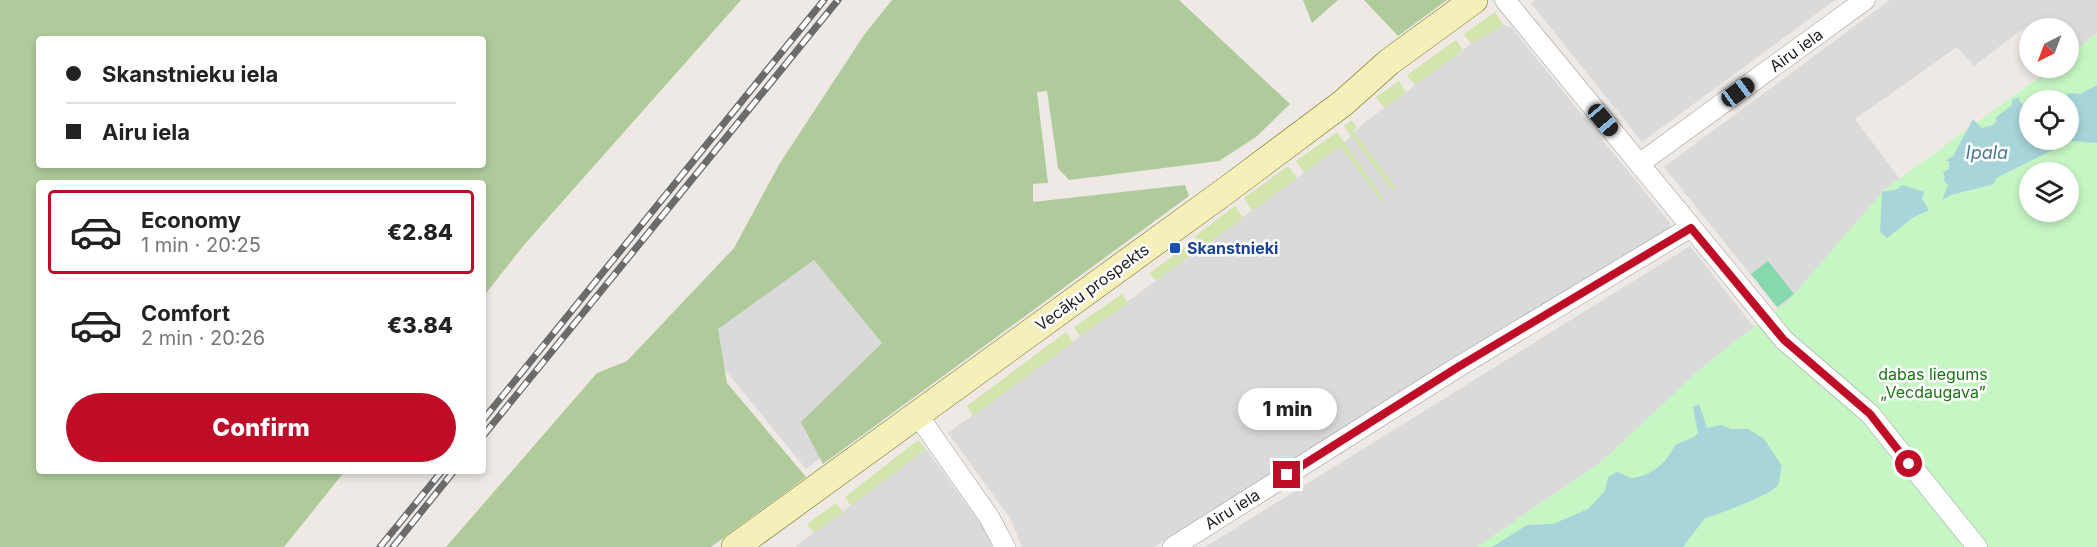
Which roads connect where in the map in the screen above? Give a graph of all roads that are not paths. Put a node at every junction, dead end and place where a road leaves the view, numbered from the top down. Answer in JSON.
{"nodes":[{"id":1,"x":1474,"y":0,"type":"edge"},
{"id":2,"x":1505,"y":0,"type":"edge"},
{"id":3,"x":1865,"y":0,"type":"edge"},
{"id":4,"x":1639,"y":164,"type":"junction"},
{"id":5,"x":1691,"y":228,"type":"junction"},
{"id":6,"x":917,"y":414,"type":"junction"},
{"id":7,"x":735,"y":547,"type":"edge"},
{"id":8,"x":1005,"y":547,"type":"edge"},
{"id":9,"x":1173,"y":547,"type":"edge"},
{"id":10,"x":1977,"y":547,"type":"edge"}],
"edges":[{"from":1,"to":6,"type":"main road","name":"Vecāķu prospekts"},
{"from":2,"to":4,"type":"street"},
{"from":3,"to":4,"type":"street","name":"Airu iela"},
{"from":4,"to":5,"type":"street"},
{"from":5,"to":9,"type":"street","name":"Airu iela"},
{"from":5,"to":10,"type":"street"},
{"from":6,"to":7,"type":"main road","name":"Vecāķu prospekts"},
{"from":6,"to":8,"type":"street"}]}
